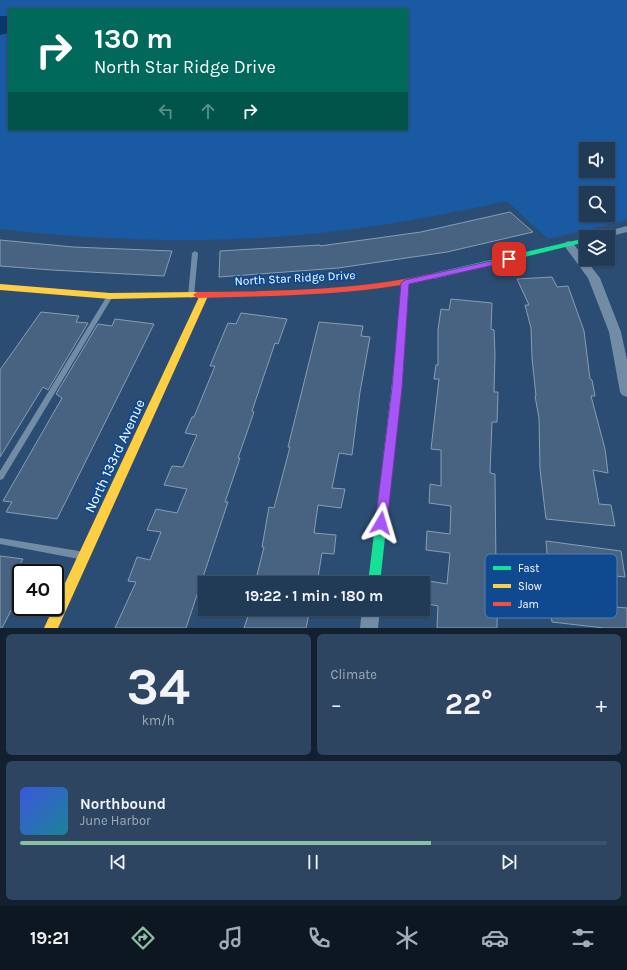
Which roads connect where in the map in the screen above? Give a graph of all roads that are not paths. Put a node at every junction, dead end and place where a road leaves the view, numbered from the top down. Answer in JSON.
{"nodes":[{"id":1,"x":627,"y":229,"type":"edge"},
{"id":2,"x":615,"y":232,"type":"edge"},
{"id":3,"x":579,"y":242,"type":"edge"},
{"id":4,"x":568,"y":244,"type":"junction"},
{"id":5,"x":196,"y":253,"type":"dead end"},
{"id":6,"x":405,"y":283,"type":"junction"},
{"id":7,"x":0,"y":287,"type":"edge"},
{"id":8,"x":110,"y":296,"type":"junction"},
{"id":9,"x":191,"y":296,"type":"junction"},
{"id":10,"x":204,"y":296,"type":"junction"},
{"id":11,"x":627,"y":392,"type":"edge"},
{"id":12,"x":0,"y":477,"type":"edge"},
{"id":13,"x":0,"y":541,"type":"edge"},
{"id":14,"x":85,"y":556,"type":"junction"},
{"id":15,"x":375,"y":576,"type":"edge"},
{"id":16,"x":370,"y":616,"type":"edge"},
{"id":17,"x":51,"y":628,"type":"edge"},
{"id":18,"x":369,"y":628,"type":"edge"}],
"edges":[{"from":1,"to":2,"type":"street"},
{"from":3,"to":4,"type":"street","name":"North Star Ridge Drive"},
{"from":4,"to":6,"type":"street","name":"North Star Ridge Drive"},
{"from":4,"to":11,"type":"street"},
{"from":5,"to":9,"type":"lane"},
{"from":6,"to":10,"type":"street","name":"North Star Ridge Drive"},
{"from":6,"to":15,"type":"street"},
{"from":7,"to":8,"type":"street","name":"North Star Ridge Drive"},
{"from":8,"to":9,"type":"street","name":"North Star Ridge Drive"},
{"from":8,"to":12,"type":"lane"},
{"from":9,"to":10,"type":"street","name":"North Star Ridge Drive"},
{"from":10,"to":14,"type":"street","name":"North 133rd Avenue"},
{"from":13,"to":14,"type":"lane"},
{"from":14,"to":17,"type":"street","name":"North 133rd Avenue"},
{"from":16,"to":18,"type":"street"}]}
